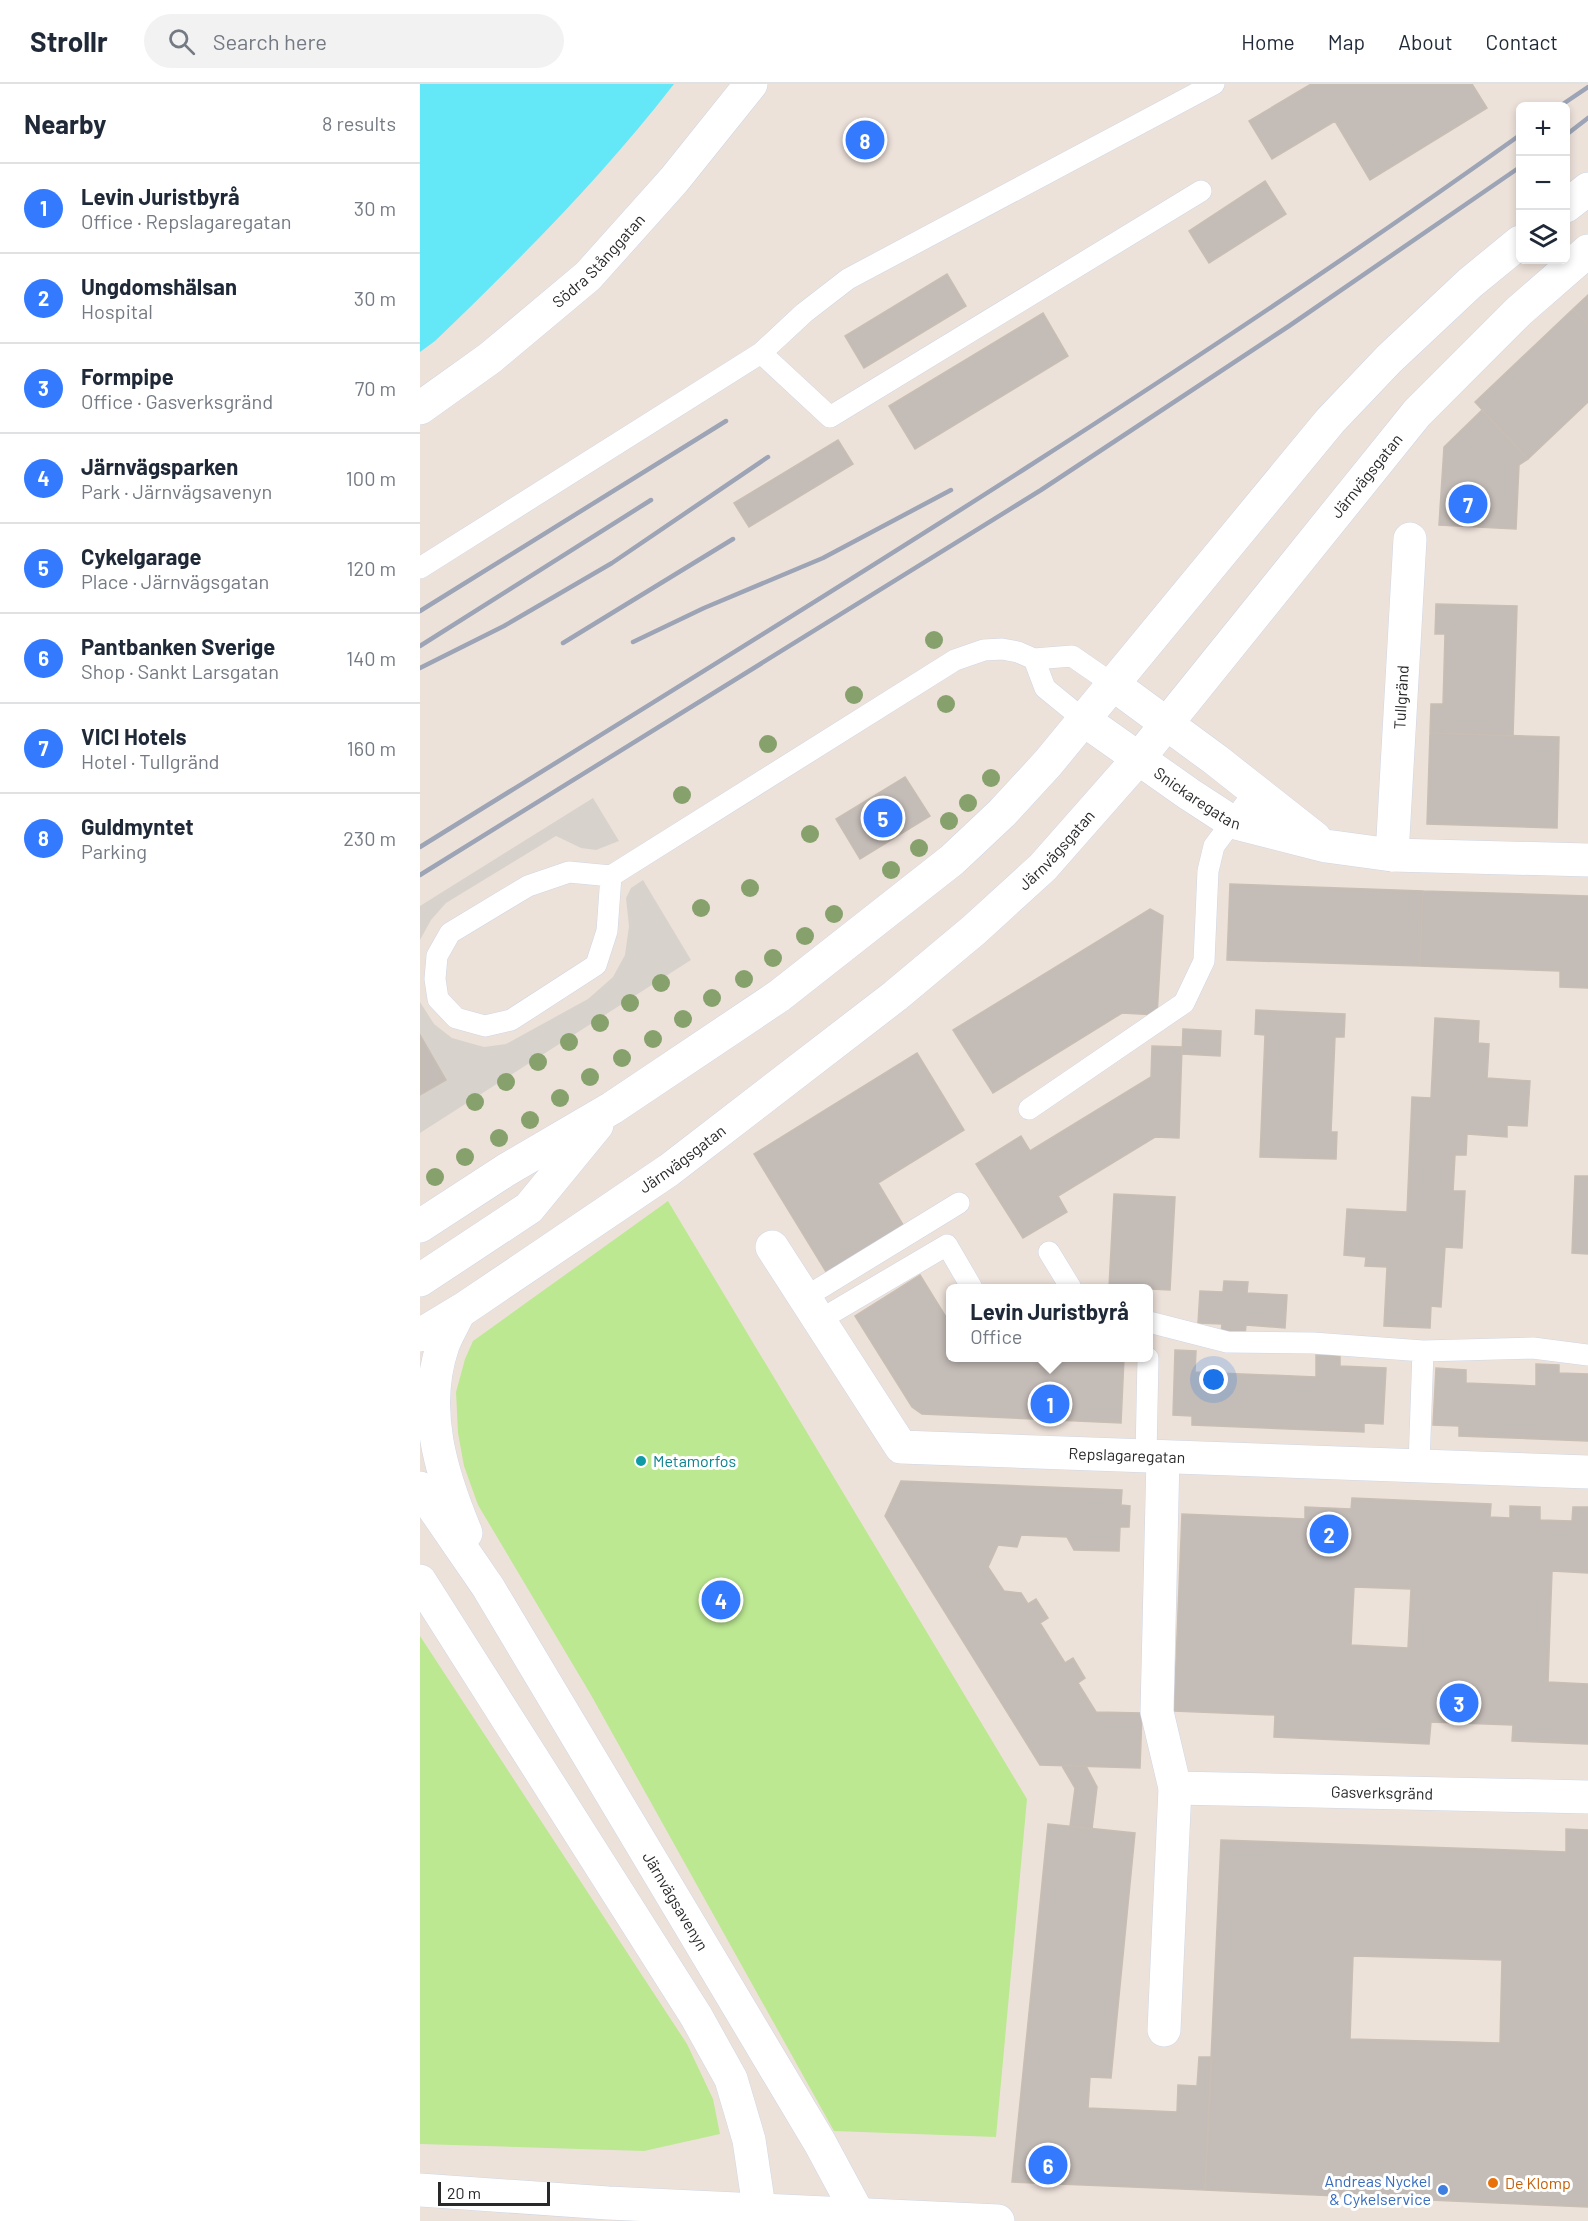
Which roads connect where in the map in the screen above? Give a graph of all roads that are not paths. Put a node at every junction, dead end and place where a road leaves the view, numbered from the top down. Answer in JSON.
{"nodes":[{"id":1,"x":750,"y":84,"type":"edge"},
{"id":2,"x":1214,"y":84,"type":"edge"},
{"id":3,"x":1588,"y":189,"type":"edge"},
{"id":4,"x":1201,"y":191,"type":"dead end"},
{"id":5,"x":1570,"y":203,"type":"edge"},
{"id":6,"x":1516,"y":246,"type":"edge"},
{"id":7,"x":1588,"y":251,"type":"edge"},
{"id":8,"x":761,"y":353,"type":"junction"},
{"id":9,"x":420,"y":408,"type":"edge"},
{"id":10,"x":1410,"y":539,"type":"dead end"},
{"id":11,"x":420,"y":568,"type":"edge"},
{"id":12,"x":1034,"y":659,"type":"junction"},
{"id":13,"x":1114,"y":685,"type":"junction"},
{"id":14,"x":1084,"y":720,"type":"junction"},
{"id":15,"x":1166,"y":724,"type":"junction"},
{"id":16,"x":1139,"y":758,"type":"junction"},
{"id":17,"x":1256,"y":790,"type":"junction"},
{"id":18,"x":1232,"y":822,"type":"junction"},
{"id":19,"x":1326,"y":846,"type":"junction"},
{"id":20,"x":1392,"y":855,"type":"junction"},
{"id":21,"x":1588,"y":860,"type":"edge"},
{"id":22,"x":611,"y":876,"type":"junction"},
{"id":23,"x":612,"y":1108,"type":"junction"},
{"id":24,"x":1029,"y":1109,"type":"dead end"},
{"id":25,"x":959,"y":1203,"type":"dead end"},
{"id":26,"x":420,"y":1226,"type":"edge"},
{"id":27,"x":772,"y":1247,"type":"dead end"},
{"id":28,"x":1049,"y":1252,"type":"dead end"},
{"id":29,"x":420,"y":1280,"type":"edge"},
{"id":30,"x":970,"y":1284,"type":"edge"},
{"id":31,"x":1069,"y":1284,"type":"edge"},
{"id":32,"x":811,"y":1309,"type":"junction"},
{"id":33,"x":459,"y":1312,"type":"junction"},
{"id":34,"x":1153,"y":1323,"type":"edge"},
{"id":35,"x":420,"y":1335,"type":"edge"},
{"id":36,"x":1423,"y":1352,"type":"junction"},
{"id":37,"x":1588,"y":1355,"type":"edge"},
{"id":38,"x":1148,"y":1362,"type":"edge"},
{"id":39,"x":1154,"y":1457,"type":"junction"},
{"id":40,"x":1419,"y":1465,"type":"junction"},
{"id":41,"x":1588,"y":1472,"type":"edge"},
{"id":42,"x":420,"y":1488,"type":"edge"},
{"id":43,"x":420,"y":1581,"type":"edge"},
{"id":44,"x":489,"y":1587,"type":"junction"},
{"id":45,"x":1174,"y":1788,"type":"junction"},
{"id":46,"x":1588,"y":1797,"type":"edge"},
{"id":47,"x":1164,"y":2030,"type":"dead end"},
{"id":48,"x":420,"y":2190,"type":"edge"},
{"id":49,"x":761,"y":2216,"type":"edge"},
{"id":50,"x":861,"y":2218,"type":"edge"},
{"id":51,"x":998,"y":2221,"type":"edge"}],
"edges":[{"from":1,"to":9,"type":"main road","name":"Södra Stånggatan"},
{"from":2,"to":8,"type":"lane"},
{"from":3,"to":5,"type":"main road"},
{"from":4,"to":8,"type":"lane"},
{"from":6,"to":13,"type":"main road"},
{"from":7,"to":15,"type":"main road","name":"Järnvägsgatan"},
{"from":8,"to":11,"type":"lane"},
{"from":10,"to":20,"type":"main road","name":"Tullgränd"},
{"from":12,"to":13,"type":"lane"},
{"from":12,"to":14,"type":"lane"},
{"from":12,"to":22,"type":"lane"},
{"from":13,"to":14,"type":"main road"},
{"from":13,"to":15,"type":"main road","name":"Snickaregatan"},
{"from":14,"to":16,"type":"main road","name":"Snickaregatan"},
{"from":14,"to":23,"type":"main road"},
{"from":15,"to":16,"type":"main road","name":"Järnvägsgatan"},
{"from":15,"to":17,"type":"main road","name":"Snickaregatan"},
{"from":16,"to":18,"type":"main road","name":"Snickaregatan"},
{"from":16,"to":33,"type":"main road","name":"Järnvägsgatan"},
{"from":17,"to":18,"type":"lane"},
{"from":17,"to":19,"type":"main road","name":"Snickaregatan"},
{"from":18,"to":19,"type":"main road","name":"Snickaregatan"},
{"from":18,"to":24,"type":"lane"},
{"from":19,"to":20,"type":"main road","name":"Snickaregatan"},
{"from":20,"to":21,"type":"main road","name":"Snickaregatan"},
{"from":22,"to":22,"type":"lane"},
{"from":23,"to":26,"type":"main road"},
{"from":23,"to":29,"type":"main road"},
{"from":25,"to":32,"type":"lane"},
{"from":27,"to":32,"type":"main road","name":"Repslagaregatan"},
{"from":28,"to":31,"type":"lane"},
{"from":30,"to":32,"type":"lane"},
{"from":32,"to":39,"type":"main road","name":"Repslagaregatan"},
{"from":33,"to":35,"type":"main road","name":"Järnvägsgatan"},
{"from":33,"to":44,"type":"main road","name":"Järnvägsavenyn"},
{"from":34,"to":36,"type":"lane"},
{"from":36,"to":37,"type":"lane"},
{"from":36,"to":40,"type":"lane"},
{"from":38,"to":39,"type":"lane"},
{"from":39,"to":40,"type":"main road","name":"Repslagaregatan"},
{"from":39,"to":45,"type":"main road"},
{"from":40,"to":41,"type":"main road","name":"Repslagaregatan"},
{"from":42,"to":44,"type":"main road","name":"Järnvägsavenyn"},
{"from":43,"to":49,"type":"main road"},
{"from":44,"to":50,"type":"main road","name":"Järnvägsavenyn"},
{"from":45,"to":46,"type":"main road","name":"Gasverksgränd"},
{"from":45,"to":47,"type":"main road"},
{"from":48,"to":49,"type":"main road"},
{"from":49,"to":50,"type":"main road"},
{"from":50,"to":51,"type":"main road"}]}
